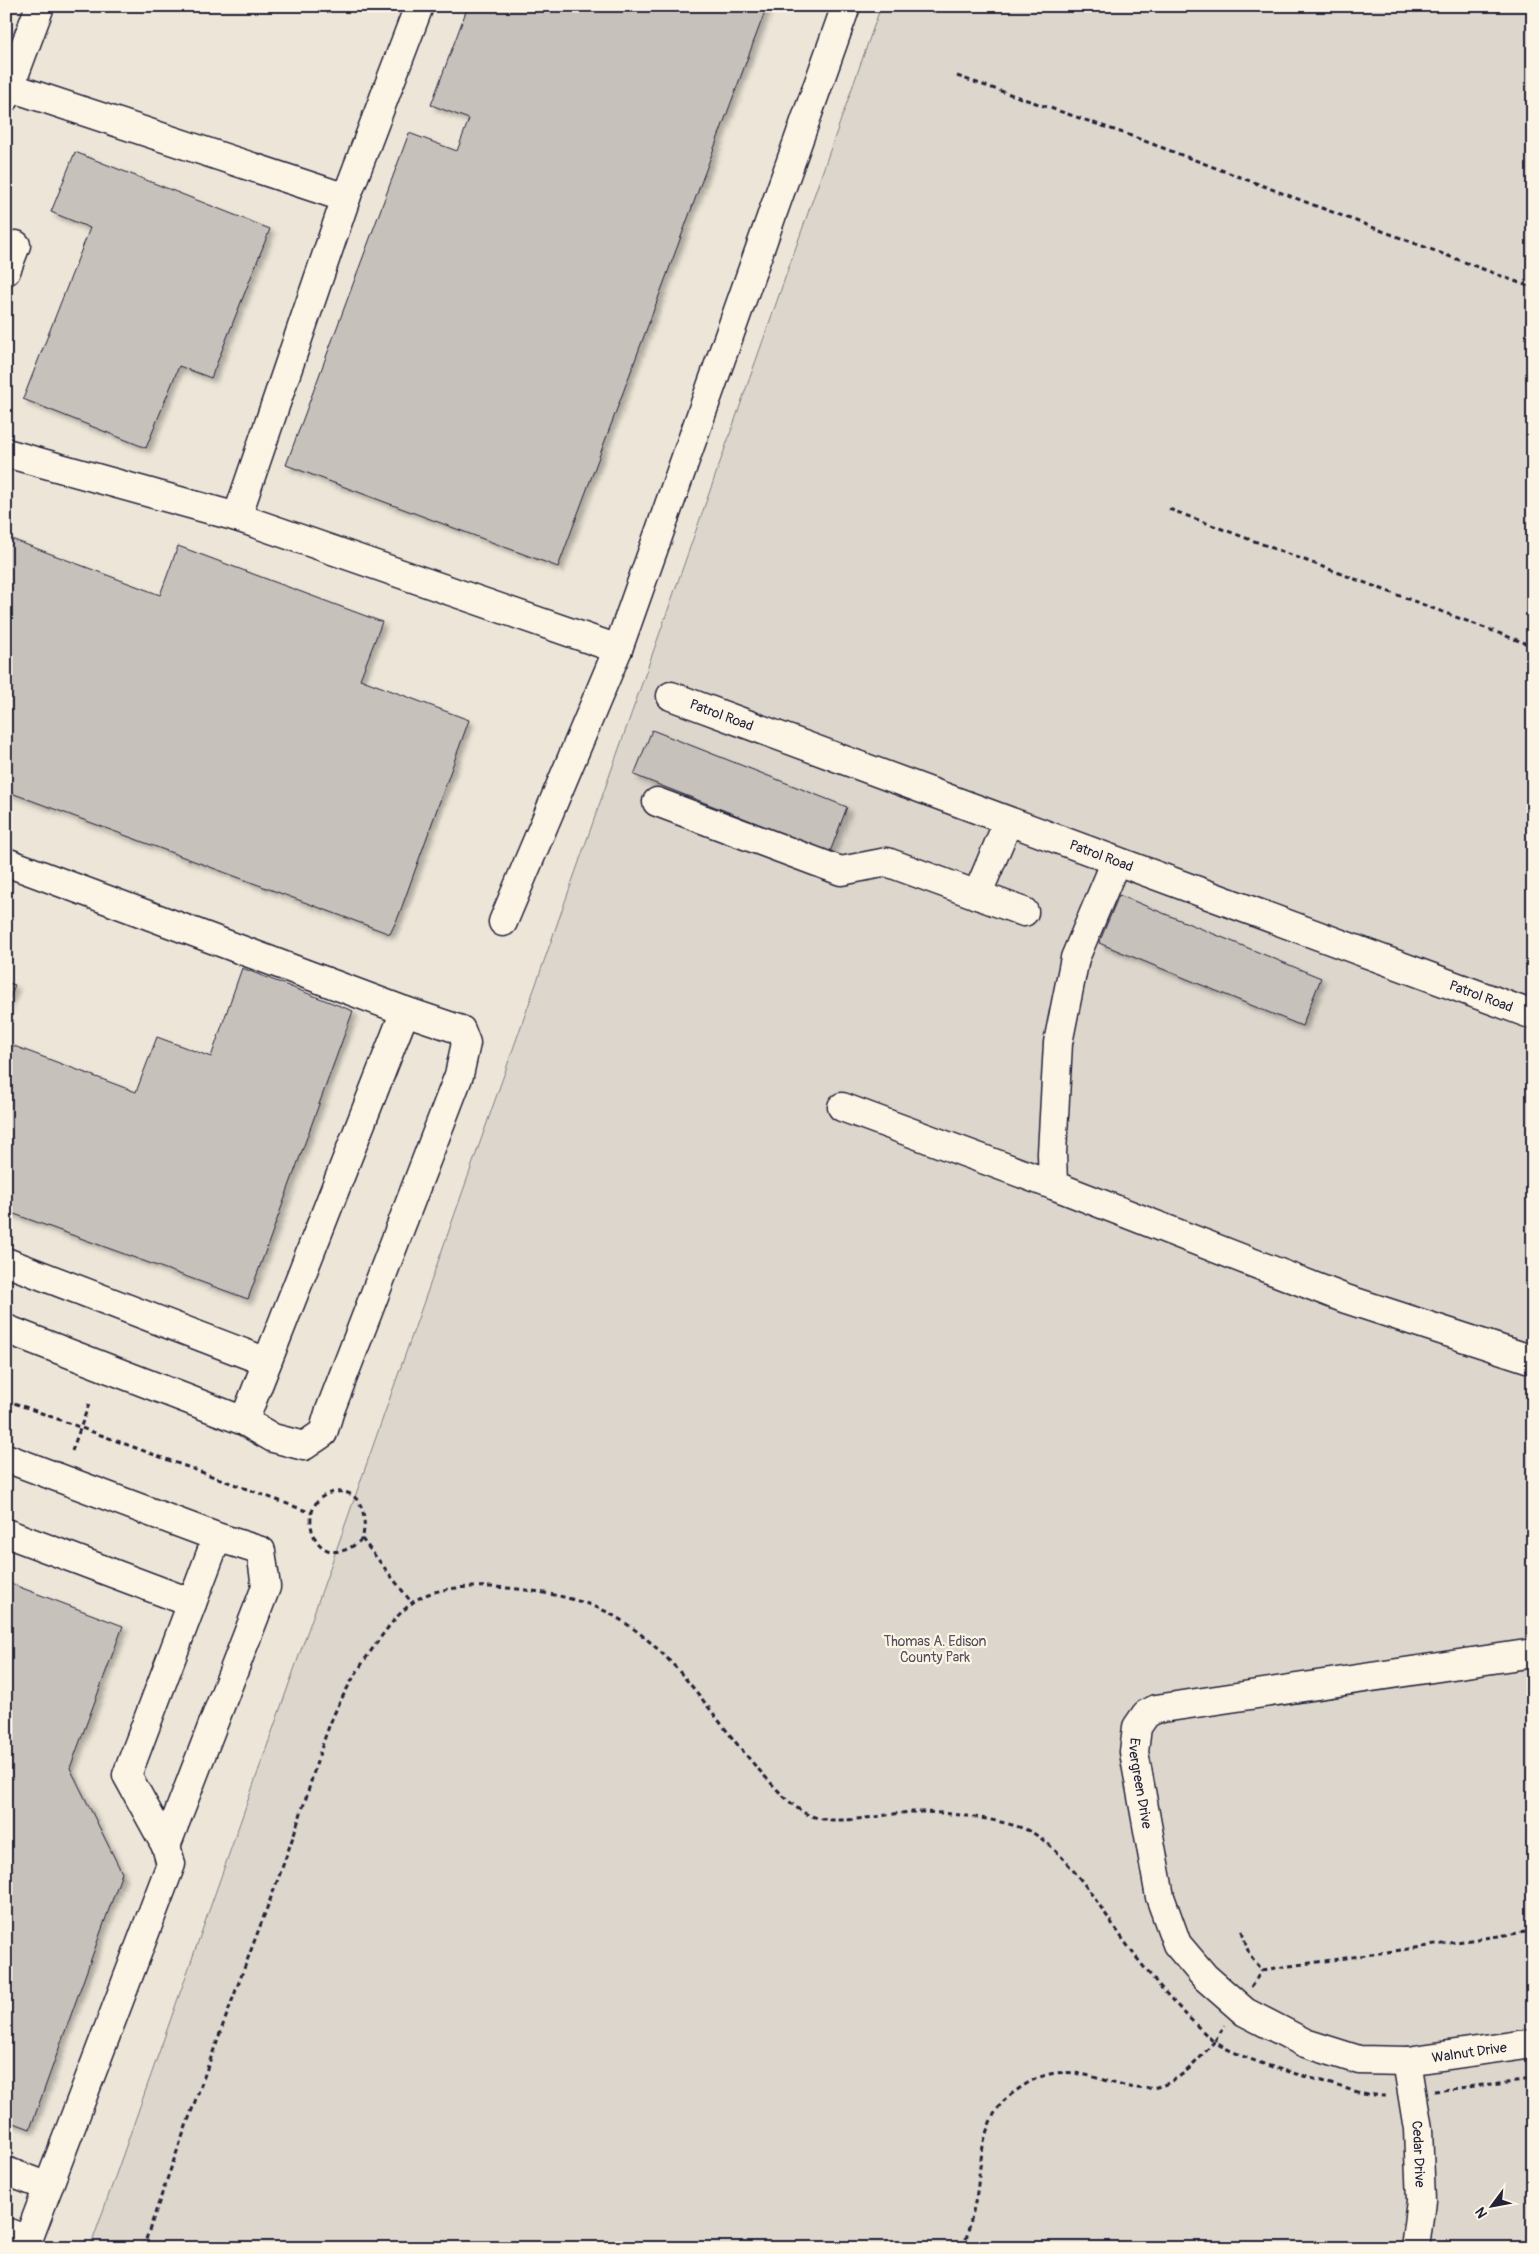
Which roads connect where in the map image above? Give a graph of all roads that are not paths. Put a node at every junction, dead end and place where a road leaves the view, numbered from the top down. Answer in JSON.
{"nodes":[{"id":1,"x":40,"y":6,"type":"edge"},
{"id":2,"x":419,"y":6,"type":"edge"},
{"id":3,"x":846,"y":6,"type":"edge"},
{"id":4,"x":8,"y":92,"type":"edge"},
{"id":5,"x":346,"y":198,"type":"junction"},
{"id":6,"x":16,"y":245,"type":"dead end"},
{"id":7,"x":6,"y":271,"type":"edge"},
{"id":8,"x":6,"y":453,"type":"edge"},
{"id":9,"x":236,"y":517,"type":"junction"},
{"id":10,"x":618,"y":649,"type":"junction"},
{"id":11,"x":671,"y":696,"type":"dead end"},
{"id":12,"x":657,"y":802,"type":"dead end"},
{"id":13,"x":1008,"y":822,"type":"junction"},
{"id":14,"x":6,"y":862,"type":"edge"},
{"id":15,"x":1116,"y":862,"type":"junction"},
{"id":16,"x":977,"y":895,"type":"junction"},
{"id":17,"x":1024,"y":912,"type":"dead end"},
{"id":18,"x":503,"y":922,"type":"dead end"},
{"id":19,"x":405,"y":1011,"type":"junction"},
{"id":20,"x":1533,"y":1015,"type":"edge"},
{"id":21,"x":842,"y":1106,"type":"dead end"},
{"id":22,"x":1053,"y":1186,"type":"junction"},
{"id":23,"x":6,"y":1262,"type":"edge"},
{"id":24,"x":6,"y":1329,"type":"edge"},
{"id":25,"x":1533,"y":1360,"type":"edge"},
{"id":26,"x":267,"y":1362,"type":"junction"},
{"id":27,"x":244,"y":1421,"type":"junction"},
{"id":28,"x":6,"y":1458,"type":"edge"},
{"id":29,"x":6,"y":1534,"type":"edge"},
{"id":30,"x":217,"y":1537,"type":"junction"},
{"id":31,"x":192,"y":1603,"type":"junction"},
{"id":32,"x":1533,"y":1653,"type":"edge"},
{"id":33,"x":166,"y":1846,"type":"junction"},
{"id":34,"x":1533,"y":2043,"type":"edge"},
{"id":35,"x":1408,"y":2061,"type":"junction"},
{"id":36,"x":6,"y":2171,"type":"edge"},
{"id":37,"x":48,"y":2187,"type":"junction"},
{"id":38,"x":6,"y":2232,"type":"edge"},
{"id":39,"x":1415,"y":2248,"type":"edge"}],
"edges":[{"from":1,"to":4,"type":"street"},
{"from":2,"to":5,"type":"street"},
{"from":3,"to":10,"type":"street"},
{"from":4,"to":5,"type":"street"},
{"from":5,"to":9,"type":"street"},
{"from":6,"to":7,"type":"street"},
{"from":8,"to":9,"type":"street"},
{"from":9,"to":10,"type":"street"},
{"from":10,"to":18,"type":"street"},
{"from":11,"to":13,"type":"street","name":"Patrol Road"},
{"from":12,"to":16,"type":"street"},
{"from":13,"to":15,"type":"street","name":"Patrol Road"},
{"from":13,"to":16,"type":"street"},
{"from":14,"to":19,"type":"street"},
{"from":15,"to":20,"type":"street","name":"Patrol Road"},
{"from":15,"to":22,"type":"street"},
{"from":16,"to":17,"type":"street"},
{"from":19,"to":26,"type":"street"},
{"from":19,"to":27,"type":"street"},
{"from":21,"to":22,"type":"street"},
{"from":22,"to":25,"type":"street"},
{"from":23,"to":26,"type":"street"},
{"from":24,"to":27,"type":"street"},
{"from":26,"to":27,"type":"street"},
{"from":28,"to":30,"type":"street"},
{"from":29,"to":31,"type":"street"},
{"from":30,"to":31,"type":"street"},
{"from":30,"to":33,"type":"street"},
{"from":31,"to":33,"type":"street"},
{"from":32,"to":35,"type":"street","name":"Evergreen Drive"},
{"from":33,"to":37,"type":"street"},
{"from":34,"to":35,"type":"street","name":"Walnut Drive"},
{"from":35,"to":39,"type":"street","name":"Cedar Drive"},
{"from":36,"to":37,"type":"street"},
{"from":37,"to":38,"type":"street"}]}
